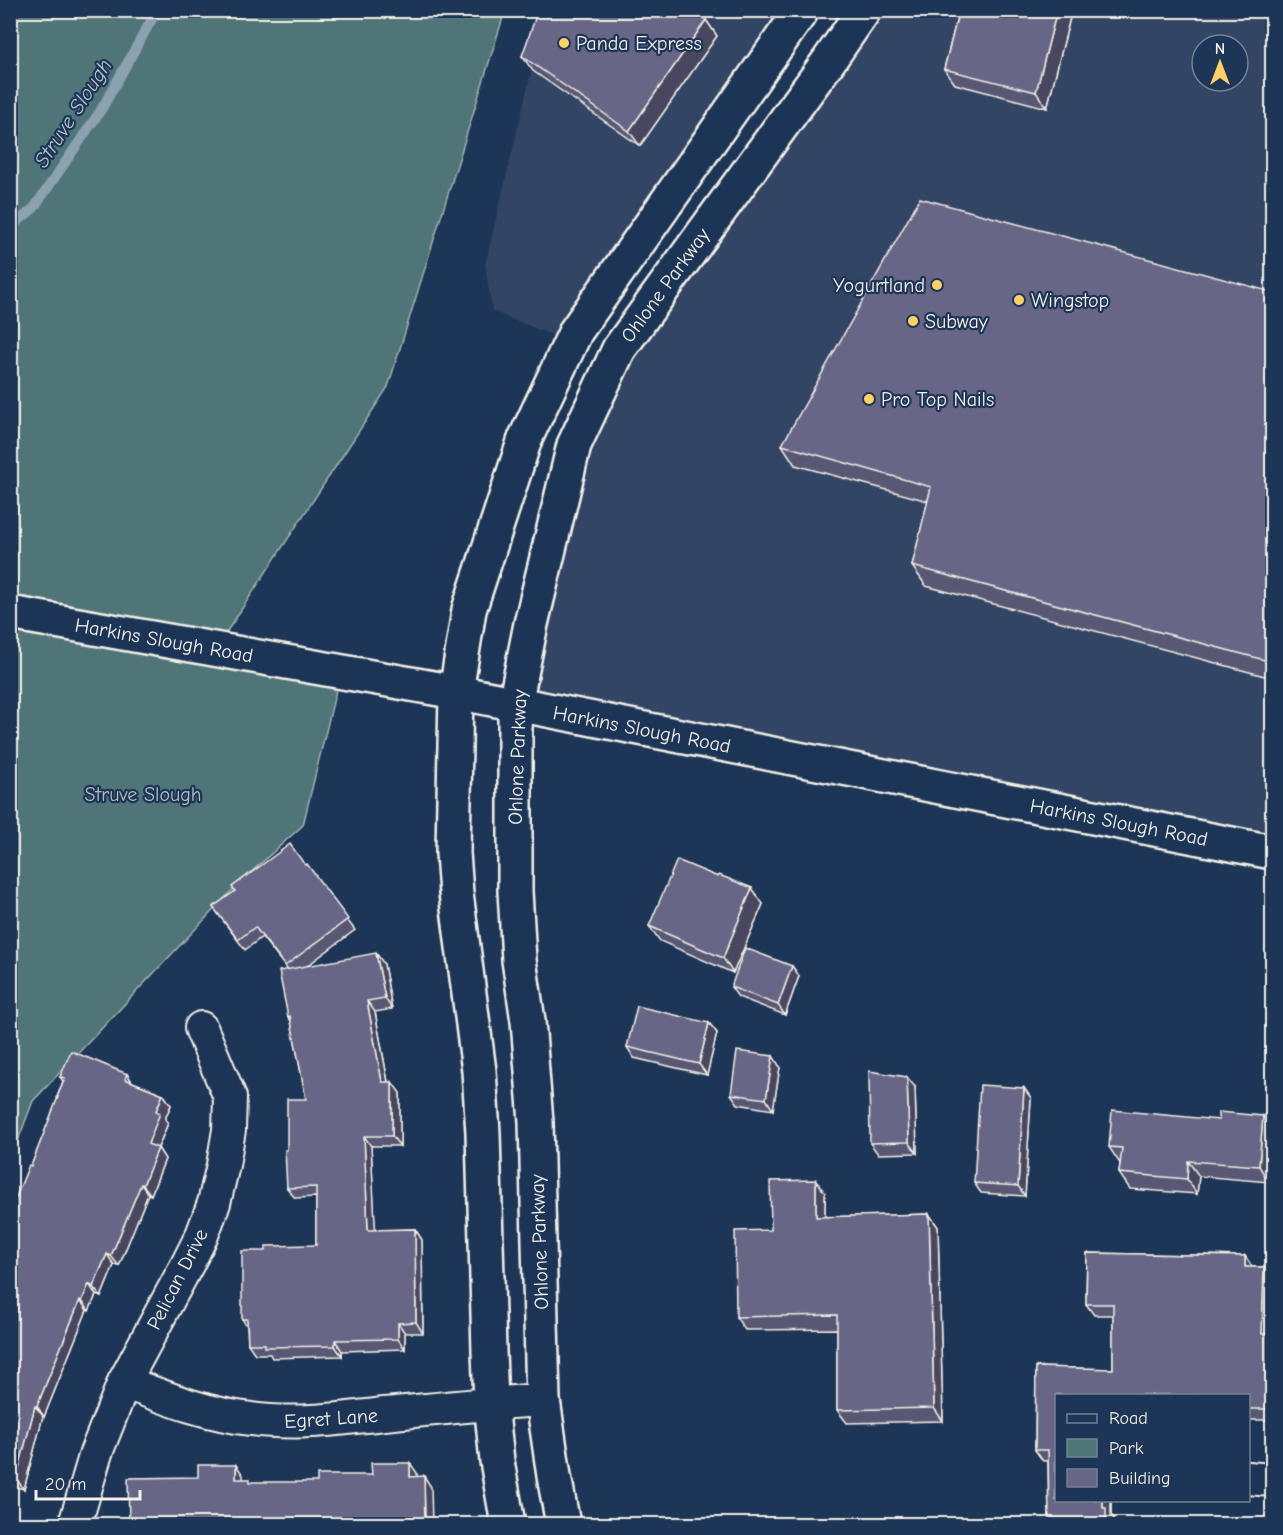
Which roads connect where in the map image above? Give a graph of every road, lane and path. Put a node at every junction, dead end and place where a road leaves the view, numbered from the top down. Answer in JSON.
{"nodes":[{"id":1,"x":802,"y":10,"type":"edge"},
{"id":2,"x":864,"y":10,"type":"edge"},
{"id":3,"x":10,"y":613,"type":"edge"},
{"id":4,"x":456,"y":692,"type":"junction"},
{"id":5,"x":515,"y":704,"type":"junction"},
{"id":6,"x":1272,"y":852,"type":"edge"},
{"id":7,"x":201,"y":1028,"type":"dead end"},
{"id":8,"x":124,"y":1382,"type":"junction"},
{"id":9,"x":543,"y":1400,"type":"junction"},
{"id":10,"x":491,"y":1403,"type":"junction"},
{"id":11,"x":1250,"y":1478,"type":"edge"},
{"id":12,"x":1272,"y":1480,"type":"edge"},
{"id":13,"x":75,"y":1524,"type":"edge"},
{"id":14,"x":508,"y":1524,"type":"edge"},
{"id":15,"x":563,"y":1524,"type":"edge"}],
"edges":[{"from":1,"to":4,"type":"main road"},
{"from":2,"to":5,"type":"main road","name":"Ohlone Parkway"},
{"from":3,"to":4,"type":"main road","name":"Harkins Slough Road"},
{"from":4,"to":5,"type":"main road","name":"Harkins Slough Road"},
{"from":4,"to":10,"type":"main road"},
{"from":5,"to":6,"type":"main road","name":"Harkins Slough Road"},
{"from":5,"to":9,"type":"main road","name":"Ohlone Parkway"},
{"from":7,"to":8,"type":"street","name":"Pelican Drive"},
{"from":8,"to":10,"type":"street","name":"Egret Lane"},
{"from":8,"to":13,"type":"street","name":"Pelican Drive"},
{"from":9,"to":10,"type":"street","name":"Egret Lane"},
{"from":9,"to":15,"type":"main road","name":"Ohlone Parkway"},
{"from":10,"to":14,"type":"main road"},
{"from":11,"to":12,"type":"street"}]}
